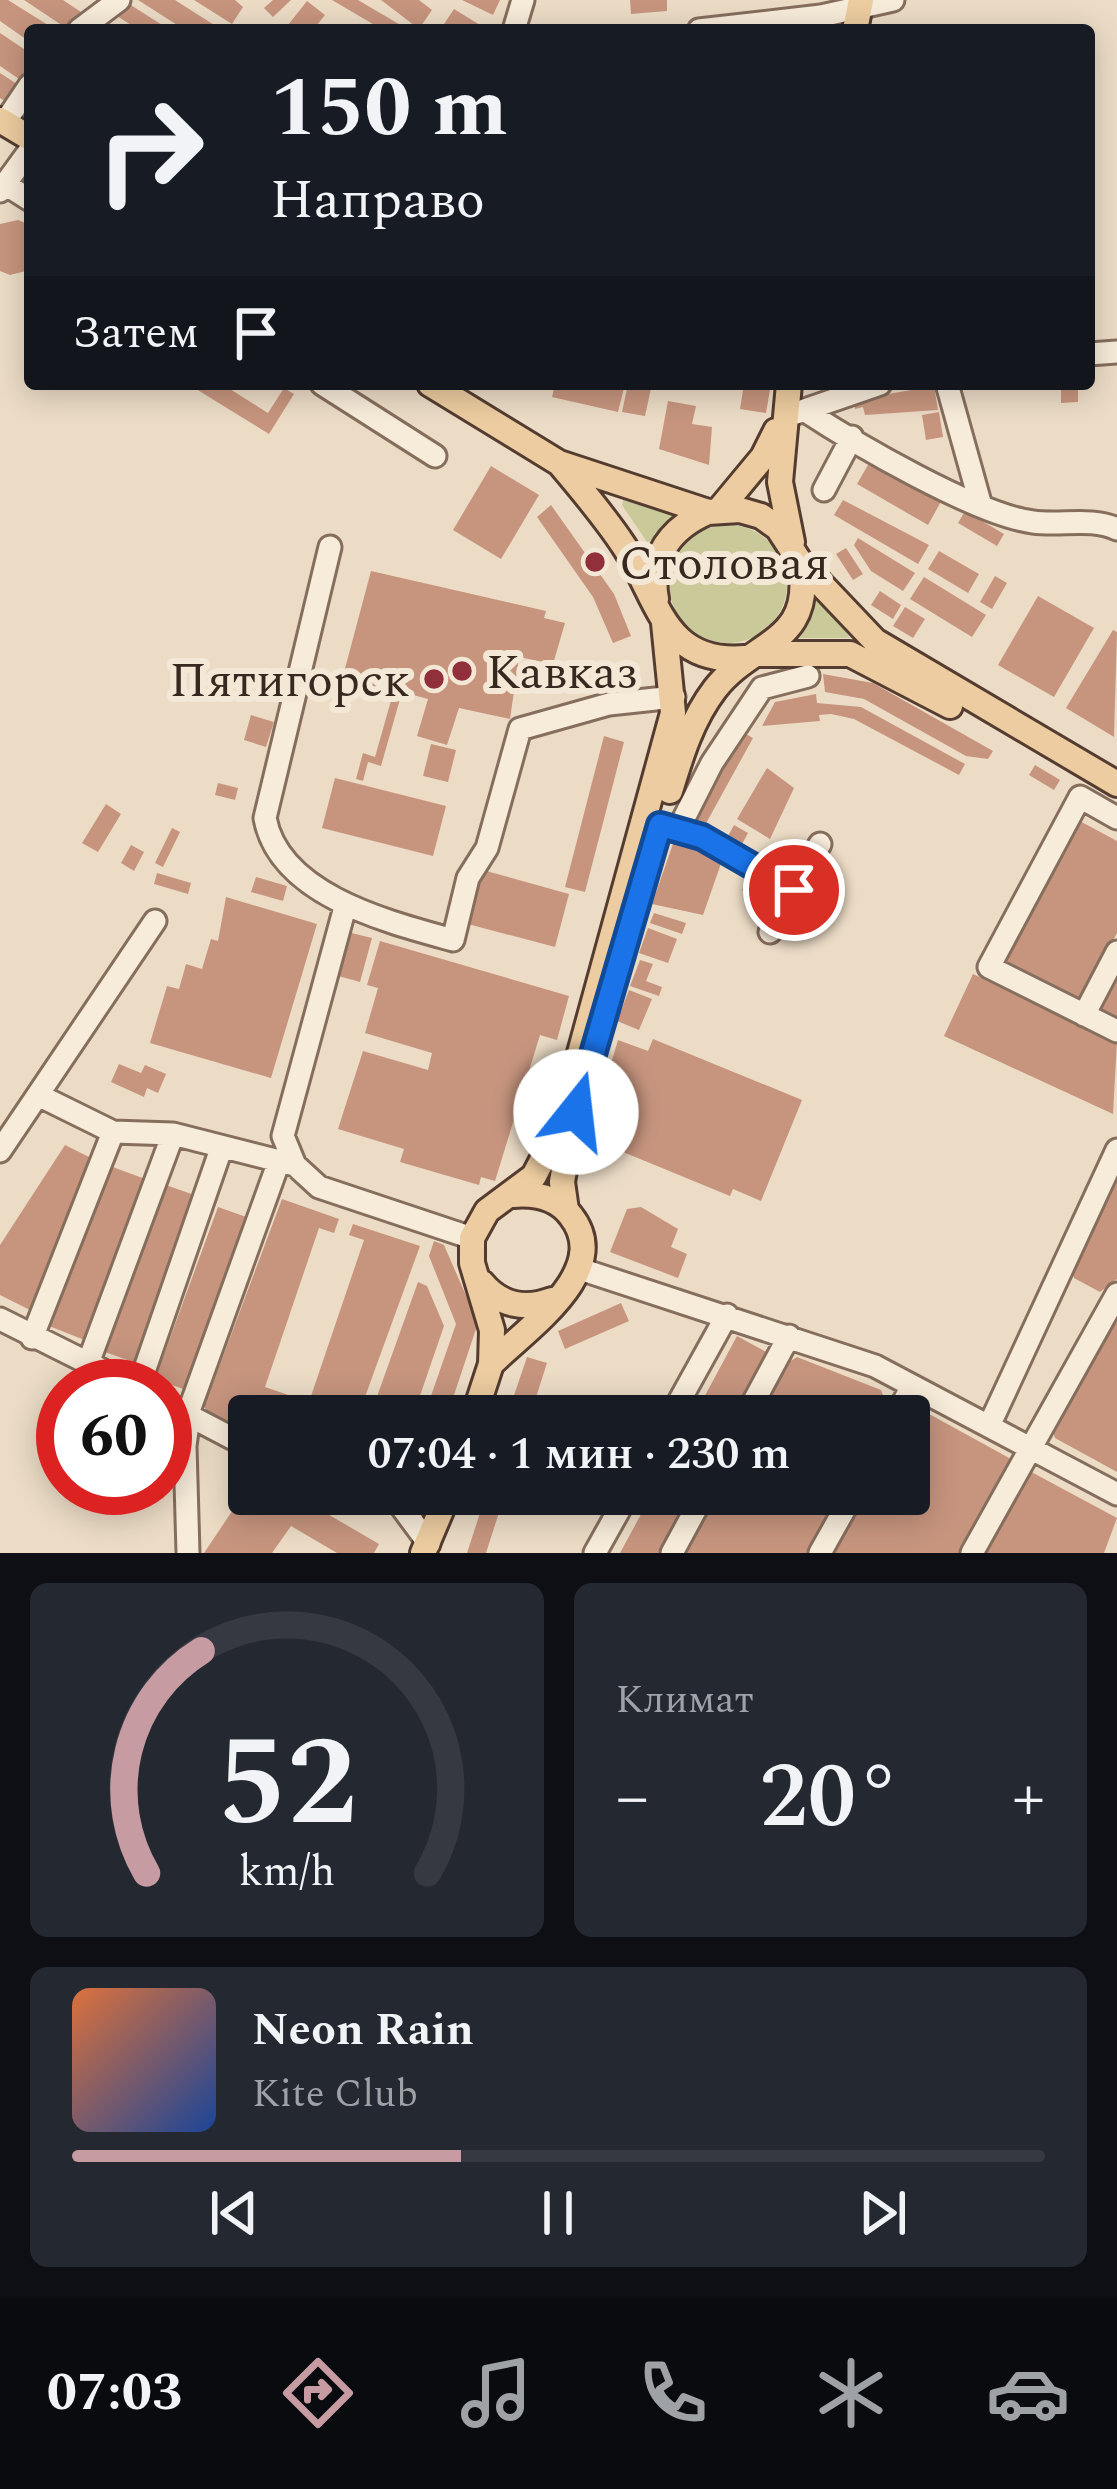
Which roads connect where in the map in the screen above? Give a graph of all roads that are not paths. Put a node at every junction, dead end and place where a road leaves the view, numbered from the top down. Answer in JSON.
{"nodes":[{"id":1,"x":119,"y":0,"type":"edge"},
{"id":2,"x":893,"y":0,"type":"edge"},
{"id":3,"x":858,"y":12,"type":"edge"},
{"id":4,"x":88,"y":24,"type":"edge"},
{"id":5,"x":752,"y":24,"type":"edge"},
{"id":6,"x":24,"y":93,"type":"edge"},
{"id":7,"x":2,"y":121,"type":"edge"},
{"id":8,"x":24,"y":158,"type":"edge"},
{"id":9,"x":3,"y":187,"type":"edge"},
{"id":10,"x":331,"y":390,"type":"edge"},
{"id":11,"x":440,"y":390,"type":"edge"},
{"id":12,"x":790,"y":390,"type":"edge"},
{"id":13,"x":863,"y":390,"type":"edge"},
{"id":14,"x":949,"y":390,"type":"edge"},
{"id":15,"x":794,"y":414,"type":"junction"},
{"id":16,"x":852,"y":437,"type":"junction"},
{"id":17,"x":435,"y":456,"type":"dead end"},
{"id":18,"x":559,"y":463,"type":"junction"},
{"id":19,"x":824,"y":490,"type":"dead end"},
{"id":20,"x":981,"y":506,"type":"junction"},
{"id":21,"x":714,"y":511,"type":"junction"},
{"id":22,"x":1117,"y":529,"type":"edge"},
{"id":23,"x":330,"y":547,"type":"dead end"},
{"id":24,"x":796,"y":553,"type":"junction"},
{"id":25,"x":660,"y":615,"type":"junction"},
{"id":26,"x":751,"y":656,"type":"junction"},
{"id":27,"x":808,"y":676,"type":"dead end"},
{"id":28,"x":674,"y":698,"type":"junction"},
{"id":29,"x":1117,"y":784,"type":"edge"},
{"id":30,"x":1117,"y":802,"type":"edge"},
{"id":31,"x":1117,"y":818,"type":"edge"},
{"id":32,"x":669,"y":828,"type":"junction"},
{"id":33,"x":820,"y":844,"type":"dead end"},
{"id":34,"x":794,"y":890,"type":"junction"},
{"id":35,"x":345,"y":907,"type":"junction"},
{"id":36,"x":155,"y":921,"type":"dead end"},
{"id":37,"x":770,"y":932,"type":"dead end"},
{"id":38,"x":1117,"y":952,"type":"edge"},
{"id":39,"x":1084,"y":1015,"type":"junction"},
{"id":40,"x":1117,"y":1031,"type":"edge"},
{"id":41,"x":38,"y":1094,"type":"junction"},
{"id":42,"x":112,"y":1132,"type":"junction"},
{"id":43,"x":173,"y":1134,"type":"junction"},
{"id":44,"x":221,"y":1149,"type":"junction"},
{"id":45,"x":1117,"y":1150,"type":"edge"},
{"id":46,"x":0,"y":1151,"type":"edge"},
{"id":47,"x":287,"y":1164,"type":"junction"},
{"id":48,"x":513,"y":1196,"type":"junction"},
{"id":49,"x":566,"y":1210,"type":"junction"},
{"id":50,"x":472,"y":1238,"type":"junction"},
{"id":51,"x":580,"y":1269,"type":"junction"},
{"id":52,"x":476,"y":1274,"type":"junction"},
{"id":53,"x":555,"y":1299,"type":"junction"},
{"id":54,"x":1115,"y":1303,"type":"edge"},
{"id":55,"x":727,"y":1316,"type":"junction"},
{"id":56,"x":0,"y":1318,"type":"edge"},
{"id":57,"x":789,"y":1336,"type":"junction"},
{"id":58,"x":32,"y":1337,"type":"junction"},
{"id":59,"x":74,"y":1359,"type":"edge"},
{"id":60,"x":90,"y":1359,"type":"edge"},
{"id":61,"x":146,"y":1359,"type":"edge"},
{"id":62,"x":491,"y":1364,"type":"junction"},
{"id":63,"x":912,"y":1386,"type":"junction"},
{"id":64,"x":481,"y":1395,"type":"edge"},
{"id":65,"x":683,"y":1395,"type":"edge"},
{"id":66,"x":757,"y":1395,"type":"edge"},
{"id":67,"x":907,"y":1395,"type":"edge"},
{"id":68,"x":192,"y":1410,"type":"edge"},
{"id":69,"x":192,"y":1420,"type":"edge"},
{"id":70,"x":989,"y":1426,"type":"junction"},
{"id":71,"x":228,"y":1438,"type":"edge"},
{"id":72,"x":1031,"y":1448,"type":"junction"},
{"id":73,"x":1117,"y":1494,"type":"edge"},
{"id":74,"x":188,"y":1515,"type":"edge"},
{"id":75,"x":405,"y":1515,"type":"edge"},
{"id":76,"x":439,"y":1515,"type":"edge"},
{"id":77,"x":616,"y":1515,"type":"edge"},
{"id":78,"x":693,"y":1515,"type":"edge"},
{"id":79,"x":841,"y":1515,"type":"edge"},
{"id":80,"x":426,"y":1548,"type":"edge"},
{"id":81,"x":188,"y":1553,"type":"edge"},
{"id":82,"x":595,"y":1553,"type":"edge"},
{"id":83,"x":672,"y":1553,"type":"edge"},
{"id":84,"x":820,"y":1553,"type":"edge"},
{"id":85,"x":972,"y":1553,"type":"edge"}],
"edges":[{"from":1,"to":4,"type":"street"},
{"from":2,"to":3,"type":"street"},
{"from":3,"to":5,"type":"street"},
{"from":6,"to":7,"type":"street"},
{"from":8,"to":9,"type":"street"},
{"from":10,"to":17,"type":"street"},
{"from":11,"to":18,"type":"main road"},
{"from":12,"to":15,"type":"main road"},
{"from":13,"to":15,"type":"street"},
{"from":14,"to":20,"type":"street"},
{"from":15,"to":16,"type":"street"},
{"from":15,"to":21,"type":"main road"},
{"from":15,"to":24,"type":"main road"},
{"from":16,"to":19,"type":"street"},
{"from":16,"to":20,"type":"street"},
{"from":18,"to":21,"type":"main road"},
{"from":18,"to":25,"type":"main road"},
{"from":20,"to":22,"type":"street"},
{"from":21,"to":24,"type":"main road"},
{"from":21,"to":25,"type":"main road"},
{"from":23,"to":35,"type":"street"},
{"from":24,"to":26,"type":"main road"},
{"from":24,"to":29,"type":"main road"},
{"from":25,"to":26,"type":"main road"},
{"from":25,"to":28,"type":"main road"},
{"from":26,"to":30,"type":"main road"},
{"from":26,"to":32,"type":"main road"},
{"from":27,"to":32,"type":"street"},
{"from":28,"to":35,"type":"street"},
{"from":28,"to":48,"type":"main road"},
{"from":31,"to":39,"type":"street"},
{"from":32,"to":34,"type":"street"},
{"from":32,"to":49,"type":"main road"},
{"from":33,"to":34,"type":"street"},
{"from":34,"to":37,"type":"street"},
{"from":35,"to":47,"type":"street"},
{"from":36,"to":41,"type":"street"},
{"from":38,"to":39,"type":"street"},
{"from":39,"to":40,"type":"street"},
{"from":41,"to":42,"type":"street"},
{"from":41,"to":46,"type":"street"},
{"from":42,"to":43,"type":"street"},
{"from":42,"to":58,"type":"street"},
{"from":43,"to":44,"type":"street"},
{"from":43,"to":60,"type":"street"},
{"from":44,"to":47,"type":"street"},
{"from":44,"to":61,"type":"street"},
{"from":45,"to":70,"type":"street"},
{"from":47,"to":50,"type":"street"},
{"from":47,"to":68,"type":"street"},
{"from":48,"to":49,"type":"main road"},
{"from":48,"to":50,"type":"main road"},
{"from":49,"to":51,"type":"main road"},
{"from":50,"to":52,"type":"main road"},
{"from":51,"to":53,"type":"main road"},
{"from":51,"to":55,"type":"street"},
{"from":52,"to":53,"type":"main road"},
{"from":52,"to":62,"type":"main road"},
{"from":53,"to":62,"type":"main road"},
{"from":54,"to":72,"type":"street"},
{"from":55,"to":57,"type":"street"},
{"from":55,"to":65,"type":"street"},
{"from":56,"to":58,"type":"street"},
{"from":57,"to":63,"type":"street"},
{"from":57,"to":66,"type":"street"},
{"from":58,"to":59,"type":"street"},
{"from":62,"to":64,"type":"main road"},
{"from":63,"to":67,"type":"street"},
{"from":63,"to":70,"type":"street"},
{"from":69,"to":71,"type":"street"},
{"from":70,"to":72,"type":"street"},
{"from":72,"to":73,"type":"street"},
{"from":72,"to":85,"type":"street"},
{"from":74,"to":81,"type":"street"},
{"from":75,"to":80,"type":"street"},
{"from":76,"to":80,"type":"main road"},
{"from":77,"to":82,"type":"street"},
{"from":78,"to":83,"type":"street"},
{"from":79,"to":84,"type":"street"}]}
